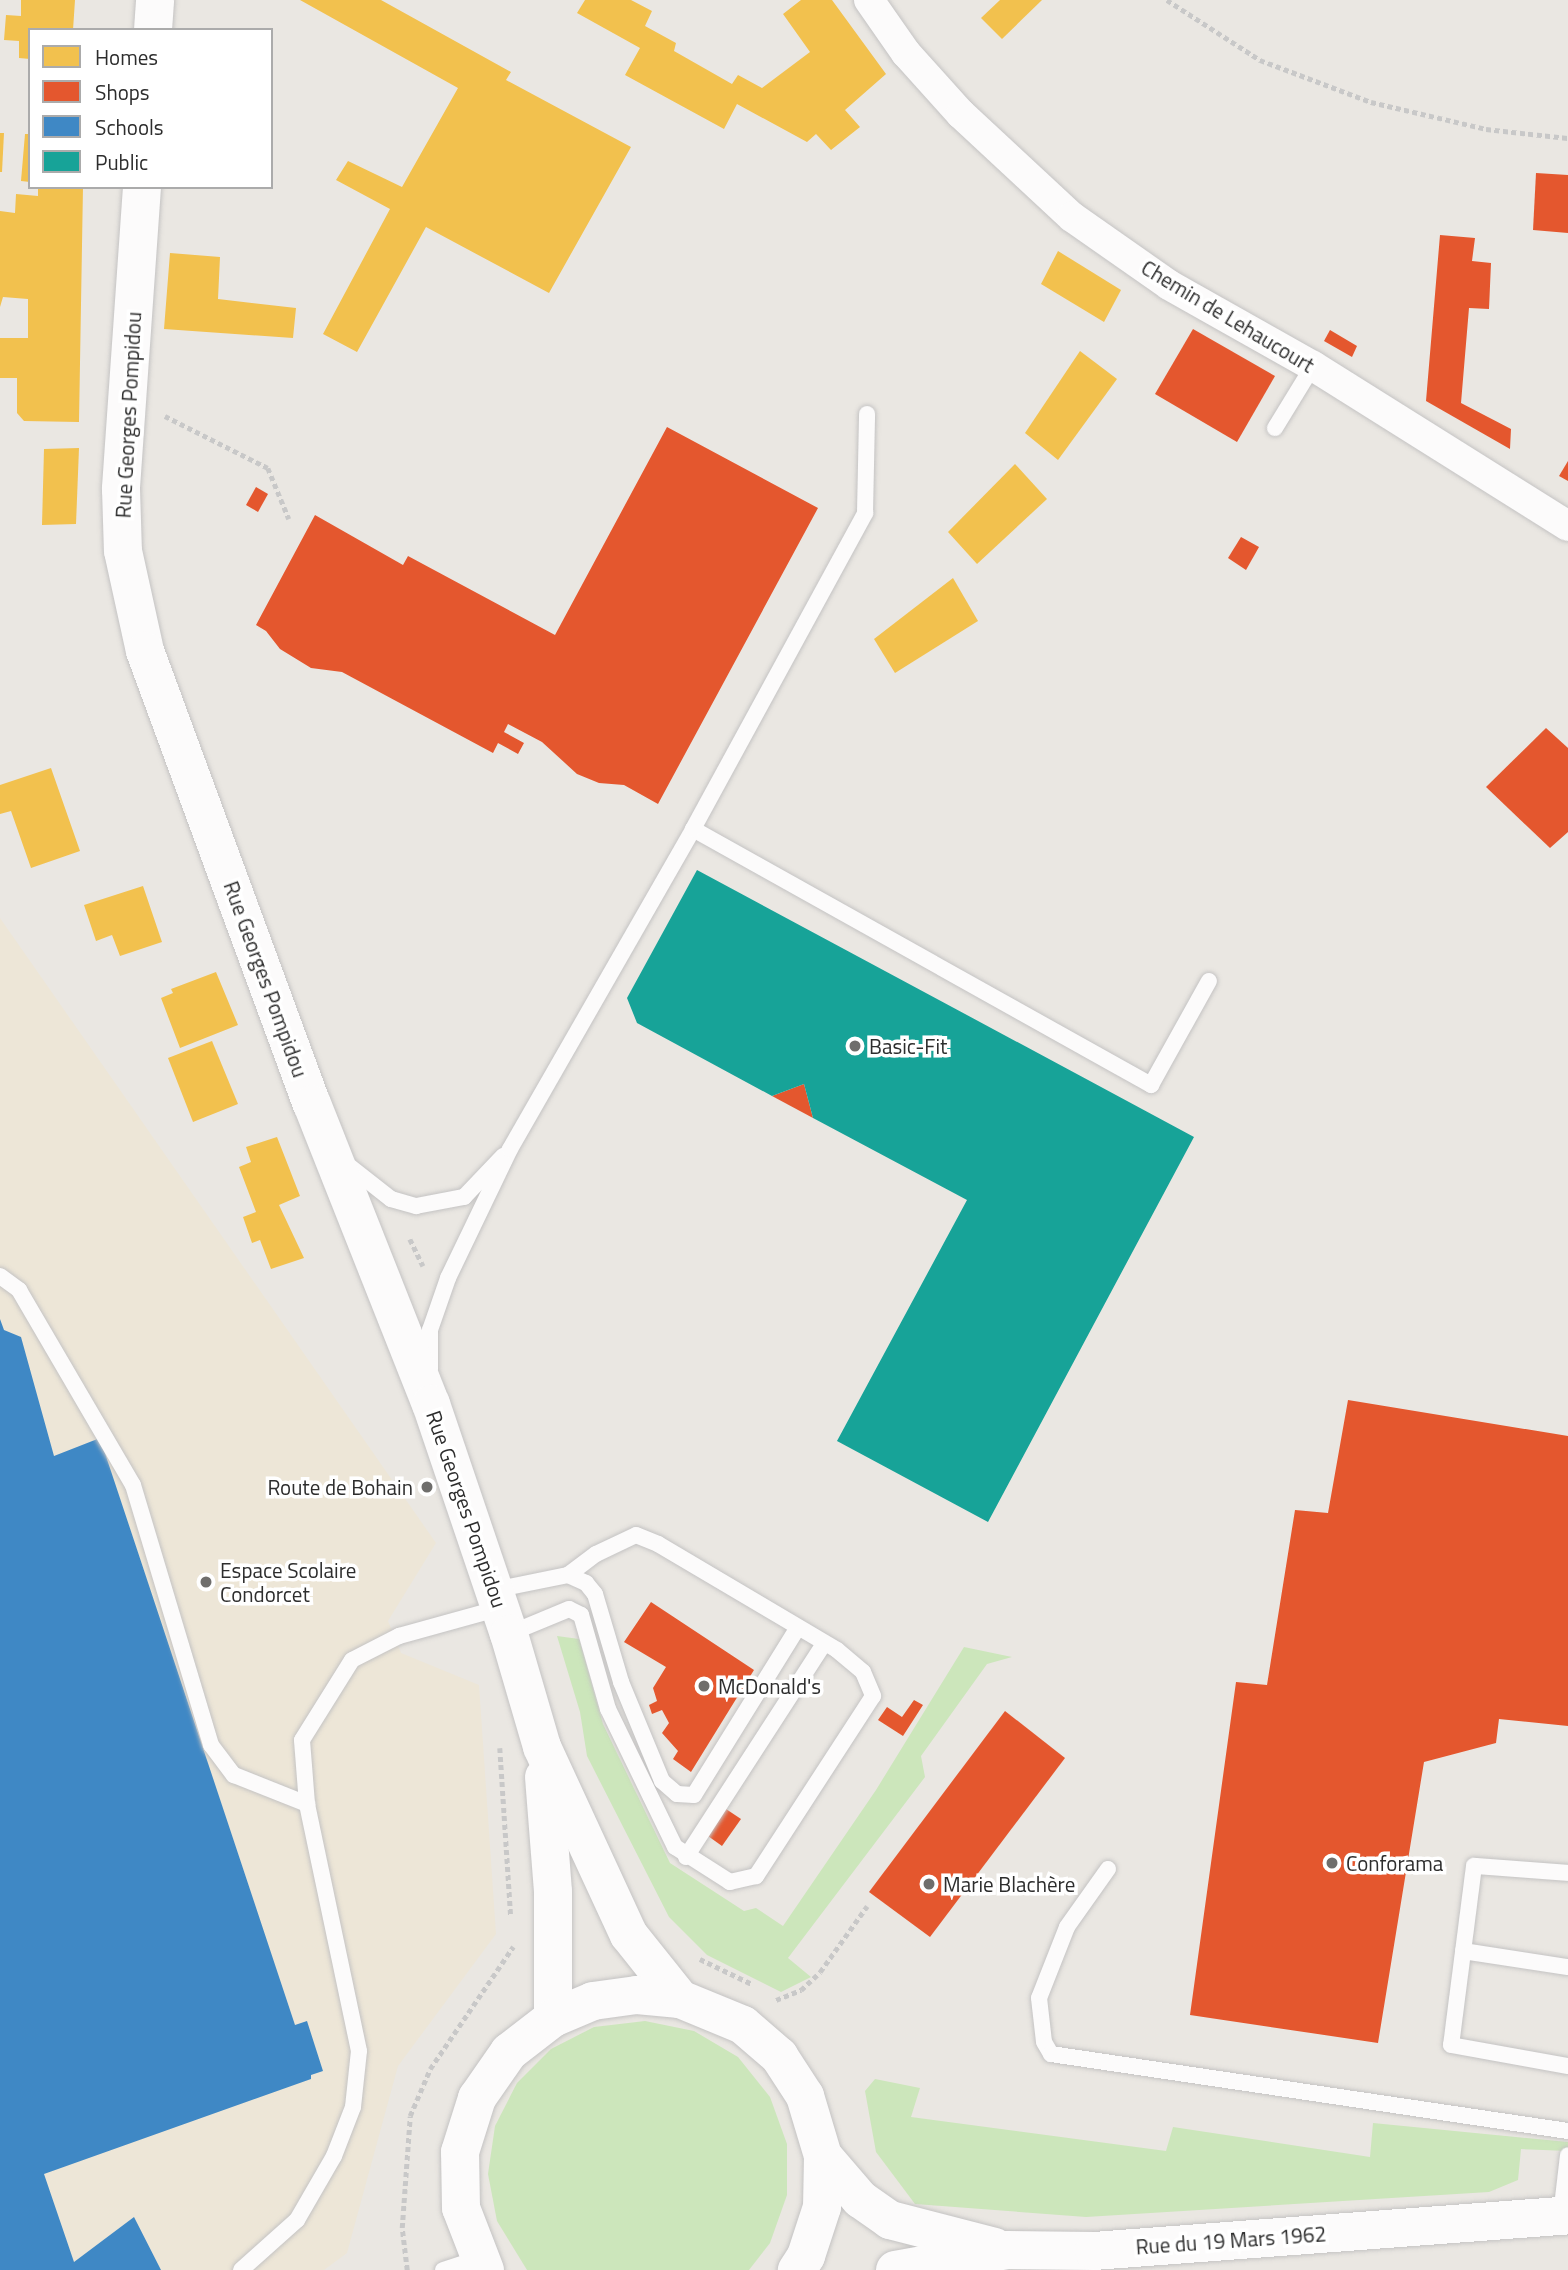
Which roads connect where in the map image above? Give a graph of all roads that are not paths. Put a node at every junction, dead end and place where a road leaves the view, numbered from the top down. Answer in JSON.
{"nodes":[{"id":1,"x":155,"y":0,"type":"edge"},
{"id":2,"x":869,"y":0,"type":"edge"},
{"id":3,"x":153,"y":28,"type":"edge"},
{"id":4,"x":142,"y":189,"type":"edge"},
{"id":5,"x":1313,"y":366,"type":"junction"},
{"id":6,"x":867,"y":414,"type":"dead end"},
{"id":7,"x":1275,"y":428,"type":"dead end"},
{"id":8,"x":1568,"y":526,"type":"edge"},
{"id":9,"x":693,"y":829,"type":"junction"},
{"id":10,"x":1209,"y":981,"type":"dead end"},
{"id":11,"x":510,"y":1149,"type":"junction"},
{"id":12,"x":332,"y":1153,"type":"junction"},
{"id":13,"x":0,"y":1276,"type":"edge"},
{"id":14,"x":431,"y":1404,"type":"junction"},
{"id":15,"x":568,"y":1575,"type":"junction"},
{"id":16,"x":501,"y":1611,"type":"junction"},
{"id":17,"x":797,"y":1629,"type":"junction"},
{"id":18,"x":824,"y":1644,"type":"junction"},
{"id":19,"x":542,"y":1748,"type":"junction"},
{"id":20,"x":307,"y":1804,"type":"junction"},
{"id":21,"x":686,"y":1857,"type":"junction"},
{"id":22,"x":1108,"y":1869,"type":"dead end"},
{"id":23,"x":1568,"y":1873,"type":"edge"},
{"id":24,"x":1463,"y":1951,"type":"junction"},
{"id":25,"x":1568,"y":1967,"type":"edge"},
{"id":26,"x":680,"y":1999,"type":"junction"},
{"id":27,"x":553,"y":2018,"type":"junction"},
{"id":28,"x":1568,"y":2066,"type":"edge"},
{"id":29,"x":1568,"y":2131,"type":"edge"},
{"id":30,"x":823,"y":2155,"type":"junction"},
{"id":31,"x":1568,"y":2155,"type":"edge"},
{"id":32,"x":1565,"y":2215,"type":"edge"},
{"id":33,"x":1007,"y":2250,"type":"junction"},
{"id":34,"x":468,"y":2266,"type":"edge"},
{"id":35,"x":241,"y":2270,"type":"edge"},
{"id":36,"x":797,"y":2270,"type":"edge"},
{"id":37,"x":895,"y":2270,"type":"edge"}],
"edges":[{"from":1,"to":3,"type":"main road"},
{"from":2,"to":5,"type":"street","name":"Chemin de Lehaucourt"},
{"from":4,"to":12,"type":"main road","name":"Rue Georges Pompidou"},
{"from":5,"to":7,"type":"lane"},
{"from":5,"to":8,"type":"street","name":"Chemin de Lehaucourt"},
{"from":6,"to":9,"type":"lane"},
{"from":9,"to":10,"type":"lane"},
{"from":9,"to":11,"type":"lane"},
{"from":11,"to":12,"type":"lane"},
{"from":11,"to":14,"type":"lane"},
{"from":12,"to":14,"type":"main road","name":"Rue Georges Pompidou"},
{"from":13,"to":20,"type":"lane"},
{"from":14,"to":16,"type":"main road","name":"Rue Georges Pompidou"},
{"from":15,"to":16,"type":"lane"},
{"from":15,"to":17,"type":"lane"},
{"from":15,"to":17,"type":"lane"},
{"from":16,"to":19,"type":"main road","name":"Rue Georges Pompidou"},
{"from":16,"to":20,"type":"lane"},
{"from":16,"to":21,"type":"lane"},
{"from":17,"to":18,"type":"lane"},
{"from":18,"to":21,"type":"lane"},
{"from":18,"to":21,"type":"lane"},
{"from":19,"to":26,"type":"main road","name":"Rue Georges Pompidou"},
{"from":19,"to":27,"type":"main road","name":"Rue Georges Pompidou"},
{"from":20,"to":35,"type":"lane"},
{"from":22,"to":29,"type":"lane"},
{"from":23,"to":24,"type":"lane"},
{"from":24,"to":25,"type":"lane"},
{"from":24,"to":28,"type":"lane"},
{"from":26,"to":27,"type":"main road"},
{"from":26,"to":30,"type":"main road"},
{"from":27,"to":34,"type":"main road"},
{"from":30,"to":33,"type":"main road"},
{"from":30,"to":36,"type":"main road"},
{"from":31,"to":32,"type":"lane"},
{"from":32,"to":33,"type":"main road","name":"Rue du 19 Mars 1962"},
{"from":33,"to":37,"type":"main road","name":"Rue du 19 Mars 1962"}]}
